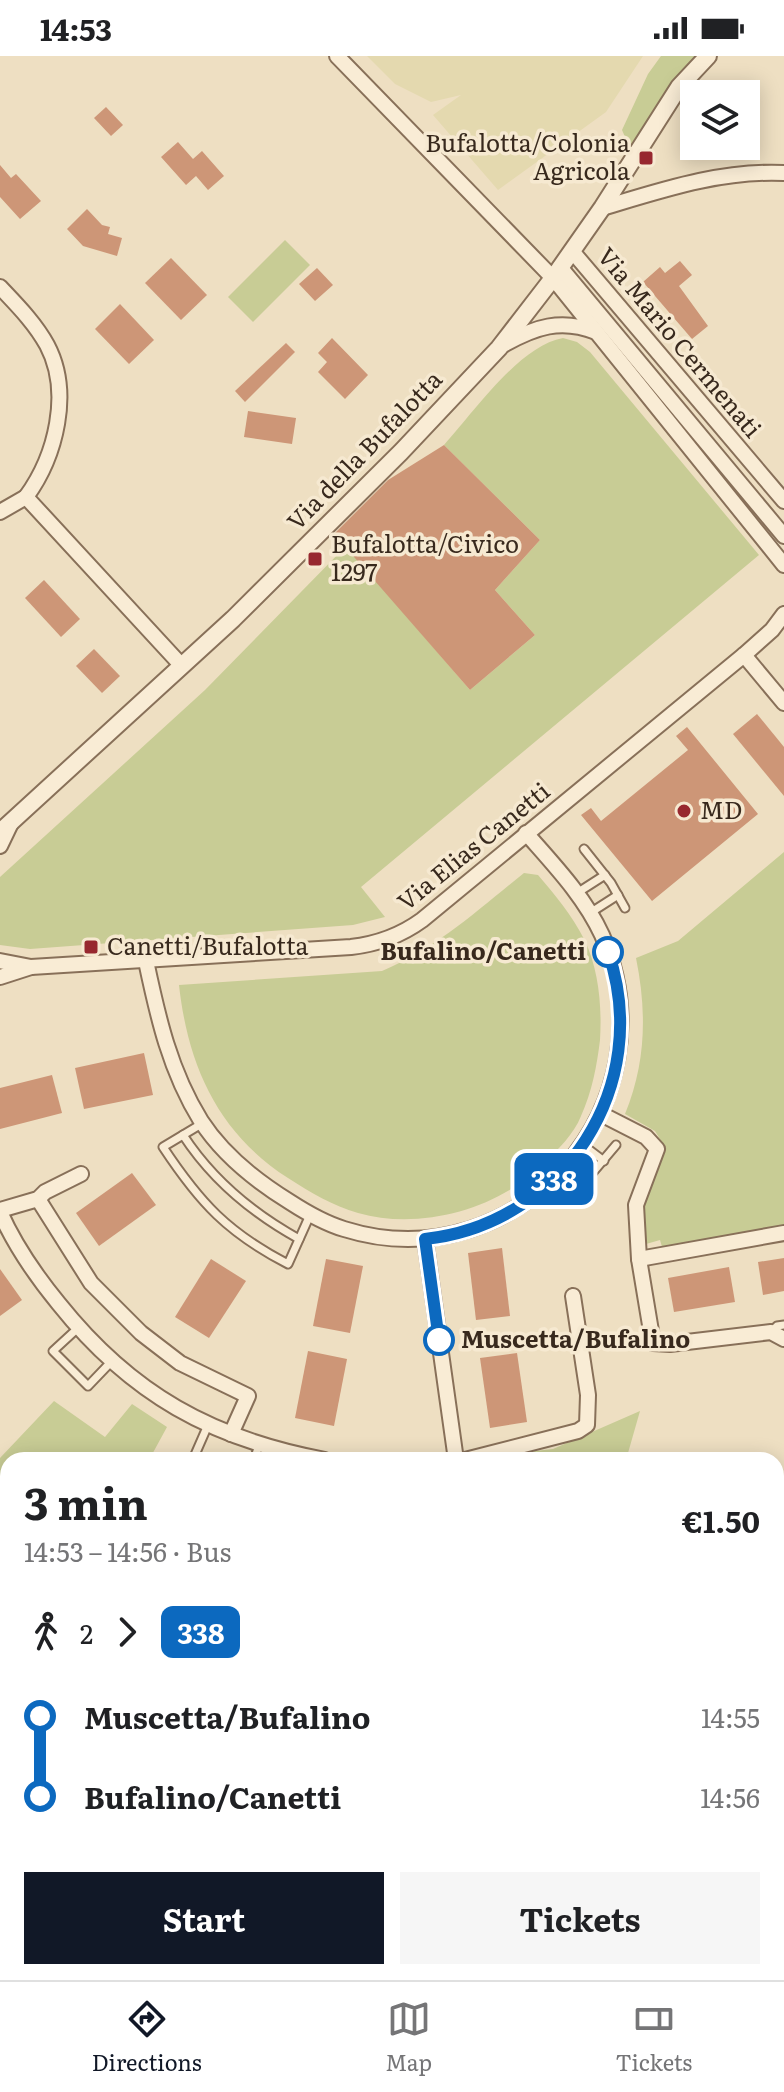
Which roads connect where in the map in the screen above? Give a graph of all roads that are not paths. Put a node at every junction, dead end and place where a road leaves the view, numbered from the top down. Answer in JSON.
{"nodes":[{"id":1,"x":337,"y":56,"type":"edge"},
{"id":2,"x":708,"y":56,"type":"edge"},
{"id":3,"x":784,"y":173,"type":"edge"},
{"id":4,"x":602,"y":208,"type":"junction"},
{"id":5,"x":572,"y":251,"type":"junction"},
{"id":6,"x":557,"y":273,"type":"junction"},
{"id":7,"x":0,"y":287,"type":"edge"},
{"id":8,"x":597,"y":332,"type":"junction"},
{"id":9,"x":499,"y":348,"type":"junction"},
{"id":10,"x":709,"y":458,"type":"junction"},
{"id":11,"x":26,"y":497,"type":"junction"},
{"id":12,"x":784,"y":501,"type":"edge"},
{"id":13,"x":0,"y":512,"type":"edge"},
{"id":14,"x":784,"y":536,"type":"edge"},
{"id":15,"x":784,"y":565,"type":"edge"},
{"id":16,"x":784,"y":614,"type":"edge"},
{"id":17,"x":744,"y":655,"type":"junction"},
{"id":18,"x":182,"y":666,"type":"junction"},
{"id":19,"x":784,"y":703,"type":"edge"},
{"id":20,"x":13,"y":820,"type":"junction"},
{"id":21,"x":0,"y":832,"type":"edge"},
{"id":22,"x":526,"y":833,"type":"junction"},
{"id":23,"x":0,"y":846,"type":"edge"},
{"id":24,"x":584,"y":849,"type":"dead end"},
{"id":25,"x":605,"y":875,"type":"junction"},
{"id":26,"x":577,"y":893,"type":"junction"},
{"id":27,"x":618,"y":895,"type":"junction"},
{"id":28,"x":625,"y":908,"type":"dead end"},
{"id":29,"x":590,"y":913,"type":"junction"},
{"id":30,"x":0,"y":961,"type":"edge"},
{"id":31,"x":146,"y":961,"type":"junction"},
{"id":32,"x":31,"y":967,"type":"junction"},
{"id":33,"x":0,"y":977,"type":"edge"},
{"id":34,"x":601,"y":1114,"type":"junction"},
{"id":35,"x":203,"y":1123,"type":"junction"},
{"id":36,"x":183,"y":1135,"type":"junction"},
{"id":37,"x":583,"y":1145,"type":"junction"},
{"id":38,"x":616,"y":1145,"type":"dead end"},
{"id":39,"x":604,"y":1161,"type":"junction"},
{"id":40,"x":569,"y":1164,"type":"junction"},
{"id":41,"x":81,"y":1174,"type":"dead end"},
{"id":42,"x":588,"y":1181,"type":"junction"},
{"id":43,"x":572,"y":1197,"type":"dead end"},
{"id":44,"x":38,"y":1199,"type":"junction"},
{"id":45,"x":0,"y":1211,"type":"edge"},
{"id":46,"x":310,"y":1215,"type":"junction"},
{"id":47,"x":784,"y":1233,"type":"edge"},
{"id":48,"x":5,"y":1239,"type":"edge"},
{"id":49,"x":299,"y":1239,"type":"junction"},
{"id":50,"x":425,"y":1239,"type":"junction"},
{"id":51,"x":639,"y":1259,"type":"junction"},
{"id":52,"x":573,"y":1296,"type":"dead end"},
{"id":53,"x":78,"y":1328,"type":"junction"},
{"id":54,"x":780,"y":1332,"type":"edge"},
{"id":55,"x":111,"y":1362,"type":"junction"},
{"id":56,"x":208,"y":1425,"type":"junction"},
{"id":57,"x":231,"y":1434,"type":"junction"},
{"id":58,"x":259,"y":1445,"type":"junction"},
{"id":59,"x":196,"y":1452,"type":"edge"},
{"id":60,"x":257,"y":1452,"type":"edge"},
{"id":61,"x":290,"y":1452,"type":"edge"},
{"id":62,"x":455,"y":1452,"type":"edge"},
{"id":63,"x":496,"y":1452,"type":"edge"}],
"edges":[{"from":1,"to":6,"type":"street"},
{"from":2,"to":4,"type":"street","name":"Via della Bufalotta"},
{"from":3,"to":4,"type":"street"},
{"from":4,"to":5,"type":"street","name":"Via della Bufalotta"},
{"from":5,"to":6,"type":"street","name":"Via della Bufalotta"},
{"from":5,"to":12,"type":"street","name":"Via Mario Cermenati"},
{"from":6,"to":8,"type":"street"},
{"from":6,"to":9,"type":"street","name":"Via della Bufalotta"},
{"from":6,"to":10,"type":"street"},
{"from":7,"to":11,"type":"street"},
{"from":8,"to":9,"type":"street"},
{"from":8,"to":10,"type":"street"},
{"from":9,"to":18,"type":"street","name":"Via della Bufalotta"},
{"from":10,"to":14,"type":"street"},
{"from":10,"to":15,"type":"street"},
{"from":11,"to":13,"type":"street"},
{"from":11,"to":18,"type":"street"},
{"from":16,"to":17,"type":"street","name":"Via Elias Canetti"},
{"from":17,"to":19,"type":"street"},
{"from":17,"to":22,"type":"street","name":"Via Elias Canetti"},
{"from":18,"to":20,"type":"street","name":"Via della Bufalotta"},
{"from":20,"to":21,"type":"street","name":"Via della Bufalotta"},
{"from":20,"to":23,"type":"street"},
{"from":22,"to":26,"type":"street"},
{"from":22,"to":31,"type":"street","name":"Via Elias Canetti"},
{"from":24,"to":25,"type":"lane"},
{"from":25,"to":26,"type":"lane"},
{"from":25,"to":27,"type":"lane"},
{"from":26,"to":29,"type":"street"},
{"from":27,"to":28,"type":"lane"},
{"from":27,"to":29,"type":"lane"},
{"from":29,"to":34,"type":"street"},
{"from":30,"to":32,"type":"street"},
{"from":31,"to":32,"type":"street","name":"Via Elias Canetti"},
{"from":31,"to":35,"type":"street"},
{"from":32,"to":33,"type":"street"},
{"from":34,"to":37,"type":"street"},
{"from":34,"to":51,"type":"street"},
{"from":35,"to":36,"type":"lane"},
{"from":35,"to":46,"type":"street"},
{"from":36,"to":49,"type":"lane"},
{"from":36,"to":49,"type":"lane"},
{"from":37,"to":39,"type":"lane"},
{"from":37,"to":40,"type":"street"},
{"from":38,"to":39,"type":"lane"},
{"from":39,"to":42,"type":"lane"},
{"from":40,"to":42,"type":"lane"},
{"from":40,"to":50,"type":"street"},
{"from":41,"to":44,"type":"street"},
{"from":42,"to":43,"type":"lane"},
{"from":44,"to":45,"type":"street"},
{"from":44,"to":57,"type":"street"},
{"from":45,"to":48,"type":"street"},
{"from":46,"to":49,"type":"lane"},
{"from":46,"to":50,"type":"street"},
{"from":47,"to":51,"type":"street"},
{"from":48,"to":53,"type":"street"},
{"from":50,"to":62,"type":"street"},
{"from":51,"to":54,"type":"street"},
{"from":52,"to":63,"type":"street"},
{"from":53,"to":55,"type":"street"},
{"from":53,"to":55,"type":"lane"},
{"from":55,"to":56,"type":"street"},
{"from":56,"to":57,"type":"street"},
{"from":56,"to":59,"type":"lane"},
{"from":57,"to":58,"type":"street"},
{"from":58,"to":60,"type":"lane"},
{"from":58,"to":61,"type":"street"}]}
